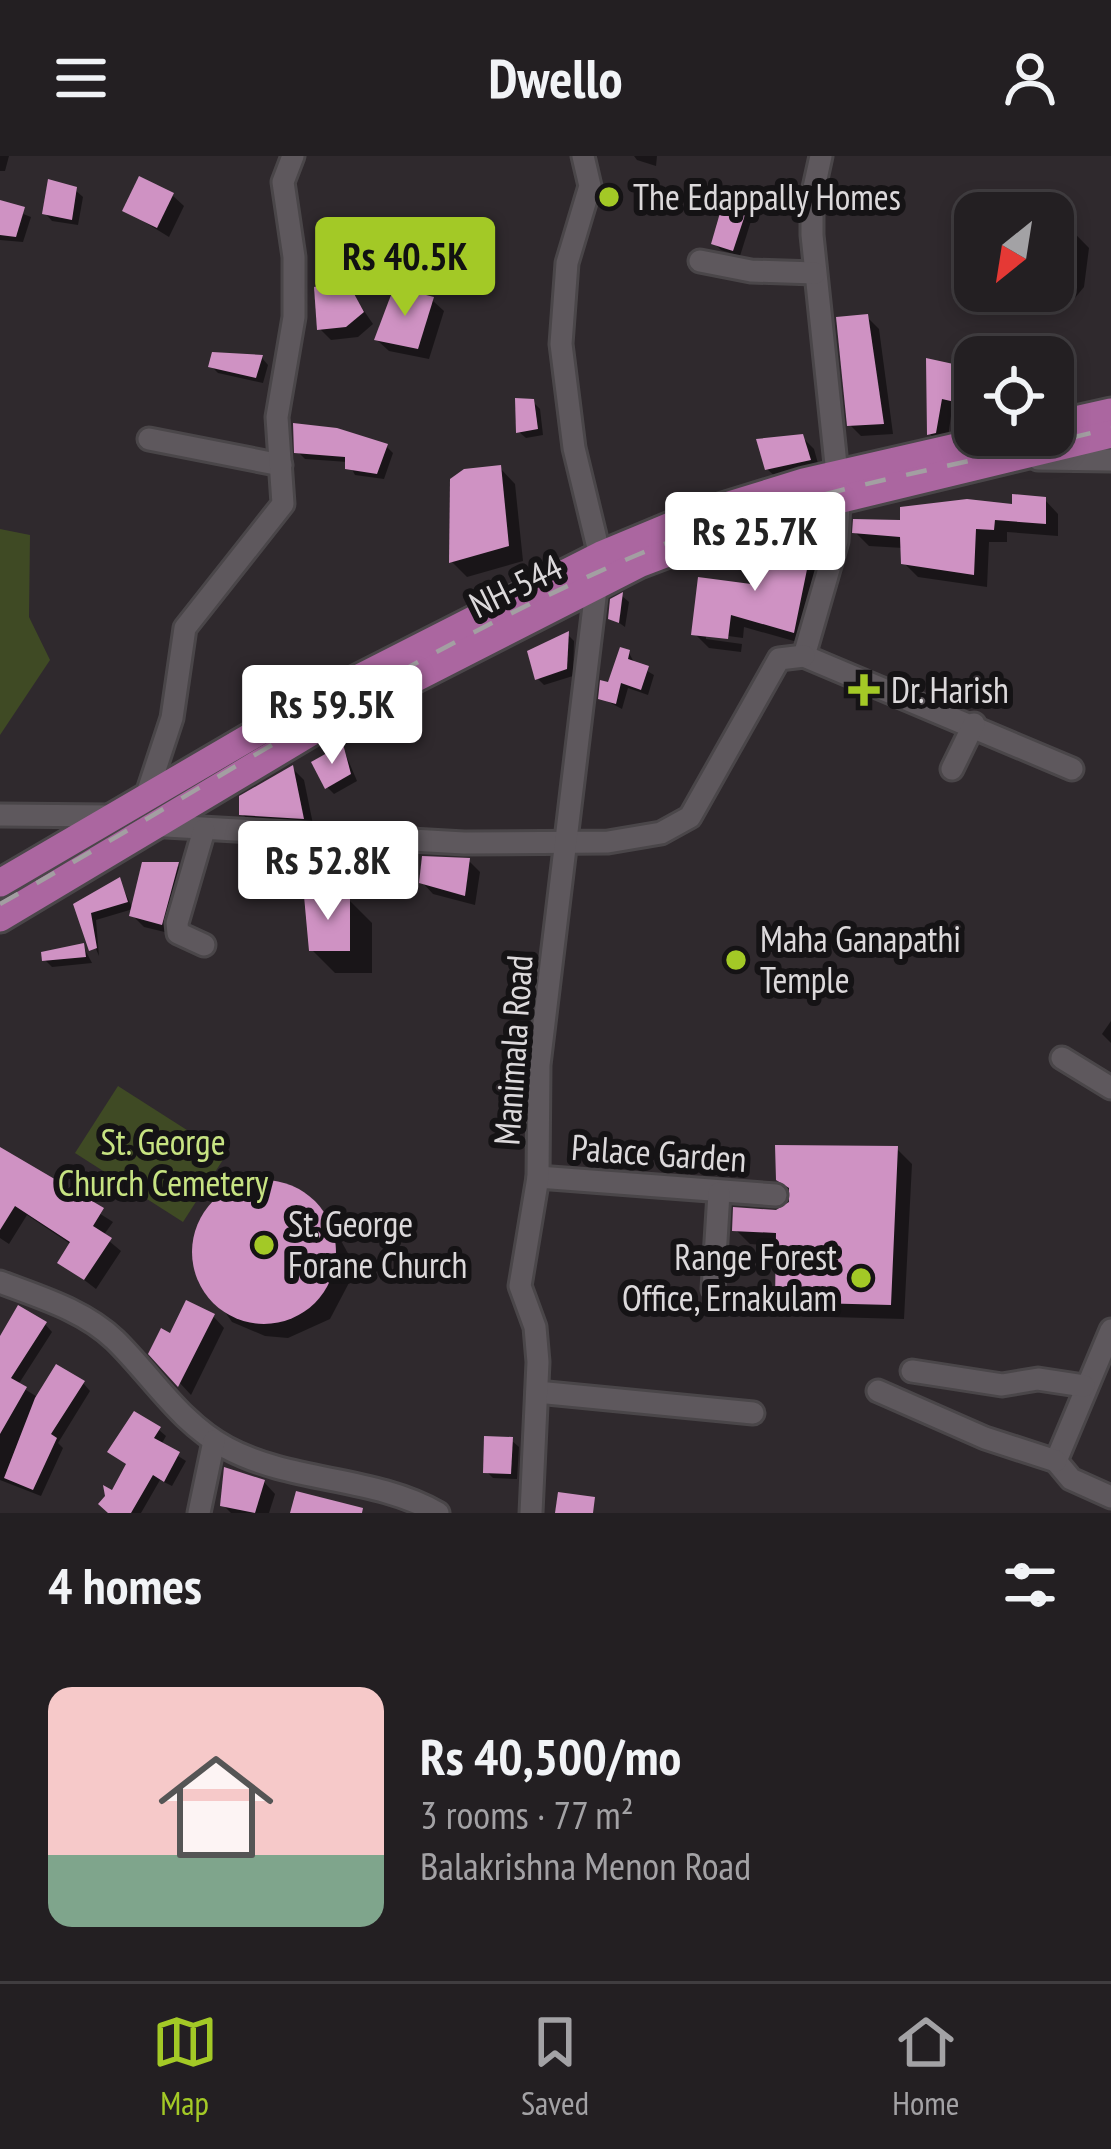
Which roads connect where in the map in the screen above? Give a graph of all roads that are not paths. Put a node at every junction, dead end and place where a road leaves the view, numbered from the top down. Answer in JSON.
{"nodes":[{"id":1,"x":293,"y":156,"type":"edge"},
{"id":2,"x":583,"y":156,"type":"edge"},
{"id":3,"x":821,"y":156,"type":"edge"},
{"id":4,"x":700,"y":261,"type":"dead end"},
{"id":5,"x":814,"y":273,"type":"junction"},
{"id":6,"x":1111,"y":412,"type":"edge"},
{"id":7,"x":1074,"y":420,"type":"edge"},
{"id":8,"x":1111,"y":434,"type":"edge"},
{"id":9,"x":1074,"y":437,"type":"edge"},
{"id":10,"x":149,"y":439,"type":"dead end"},
{"id":11,"x":954,"y":451,"type":"edge"},
{"id":12,"x":1074,"y":454,"type":"edge"},
{"id":13,"x":975,"y":456,"type":"edge"},
{"id":14,"x":1111,"y":460,"type":"edge"},
{"id":15,"x":837,"y":462,"type":"junction"},
{"id":16,"x":281,"y":465,"type":"junction"},
{"id":17,"x":839,"y":503,"type":"junction"},
{"id":18,"x":600,"y":556,"type":"junction"},
{"id":19,"x":592,"y":590,"type":"junction"},
{"id":20,"x":804,"y":656,"type":"junction"},
{"id":21,"x":974,"y":724,"type":"junction"},
{"id":22,"x":952,"y":770,"type":"dead end"},
{"id":23,"x":1072,"y":770,"type":"dead end"},
{"id":24,"x":147,"y":811,"type":"junction"},
{"id":25,"x":0,"y":815,"type":"edge"},
{"id":26,"x":107,"y":829,"type":"junction"},
{"id":27,"x":204,"y":830,"type":"junction"},
{"id":28,"x":575,"y":840,"type":"junction"},
{"id":29,"x":0,"y":883,"type":"edge"},
{"id":30,"x":0,"y":918,"type":"edge"},
{"id":31,"x":204,"y":945,"type":"dead end"},
{"id":32,"x":1062,"y":1058,"type":"dead end"},
{"id":33,"x":1111,"y":1088,"type":"edge"},
{"id":34,"x":538,"y":1177,"type":"junction"},
{"id":35,"x":719,"y":1193,"type":"junction"},
{"id":36,"x":776,"y":1195,"type":"dead end"},
{"id":37,"x":0,"y":1282,"type":"edge"},
{"id":38,"x":712,"y":1289,"type":"dead end"},
{"id":39,"x":1111,"y":1330,"type":"edge"},
{"id":40,"x":912,"y":1371,"type":"dead end"},
{"id":41,"x":1084,"y":1386,"type":"junction"},
{"id":42,"x":878,"y":1391,"type":"dead end"},
{"id":43,"x":537,"y":1392,"type":"junction"},
{"id":44,"x":753,"y":1413,"type":"dead end"},
{"id":45,"x":214,"y":1441,"type":"junction"},
{"id":46,"x":1056,"y":1461,"type":"junction"},
{"id":47,"x":1111,"y":1497,"type":"edge"},
{"id":48,"x":199,"y":1513,"type":"edge"},
{"id":49,"x":438,"y":1513,"type":"edge"},
{"id":50,"x":531,"y":1513,"type":"edge"}],
"edges":[{"from":1,"to":16,"type":"street"},
{"from":2,"to":18,"type":"street"},
{"from":3,"to":5,"type":"street"},
{"from":4,"to":5,"type":"street"},
{"from":5,"to":15,"type":"street"},
{"from":6,"to":7,"type":"main road"},
{"from":8,"to":9,"type":"main road","name":"NH-544"},
{"from":10,"to":16,"type":"street"},
{"from":11,"to":15,"type":"main road","name":"NH-544"},
{"from":12,"to":14,"type":"street"},
{"from":13,"to":17,"type":"main road","name":"NH-544"},
{"from":15,"to":18,"type":"main road","name":"NH-544"},
{"from":16,"to":24,"type":"street"},
{"from":17,"to":19,"type":"main road","name":"NH-544"},
{"from":17,"to":20,"type":"street"},
{"from":18,"to":19,"type":"street","name":"Manimala Road"},
{"from":18,"to":24,"type":"main road","name":"NH-544"},
{"from":19,"to":24,"type":"main road","name":"NH-544"},
{"from":19,"to":28,"type":"street","name":"Manimala Road"},
{"from":20,"to":21,"type":"street"},
{"from":20,"to":28,"type":"street"},
{"from":21,"to":22,"type":"street"},
{"from":21,"to":23,"type":"street"},
{"from":24,"to":26,"type":"main road","name":"NH-544"},
{"from":24,"to":27,"type":"street"},
{"from":25,"to":26,"type":"street"},
{"from":26,"to":29,"type":"main road","name":"NH-544"},
{"from":26,"to":30,"type":"main road","name":"NH-544"},
{"from":27,"to":28,"type":"street"},
{"from":27,"to":31,"type":"street"},
{"from":28,"to":34,"type":"street","name":"Manimala Road"},
{"from":32,"to":33,"type":"street"},
{"from":34,"to":35,"type":"street","name":"Palace Garden"},
{"from":34,"to":43,"type":"street","name":"Manimala Road"},
{"from":35,"to":36,"type":"street","name":"Palace Garden"},
{"from":35,"to":38,"type":"street"},
{"from":37,"to":45,"type":"street"},
{"from":39,"to":41,"type":"street"},
{"from":40,"to":41,"type":"street"},
{"from":41,"to":46,"type":"street"},
{"from":42,"to":46,"type":"street"},
{"from":43,"to":44,"type":"street"},
{"from":43,"to":50,"type":"street","name":"Manimala Road"},
{"from":45,"to":48,"type":"street"},
{"from":45,"to":49,"type":"street"},
{"from":46,"to":47,"type":"street"}]}
